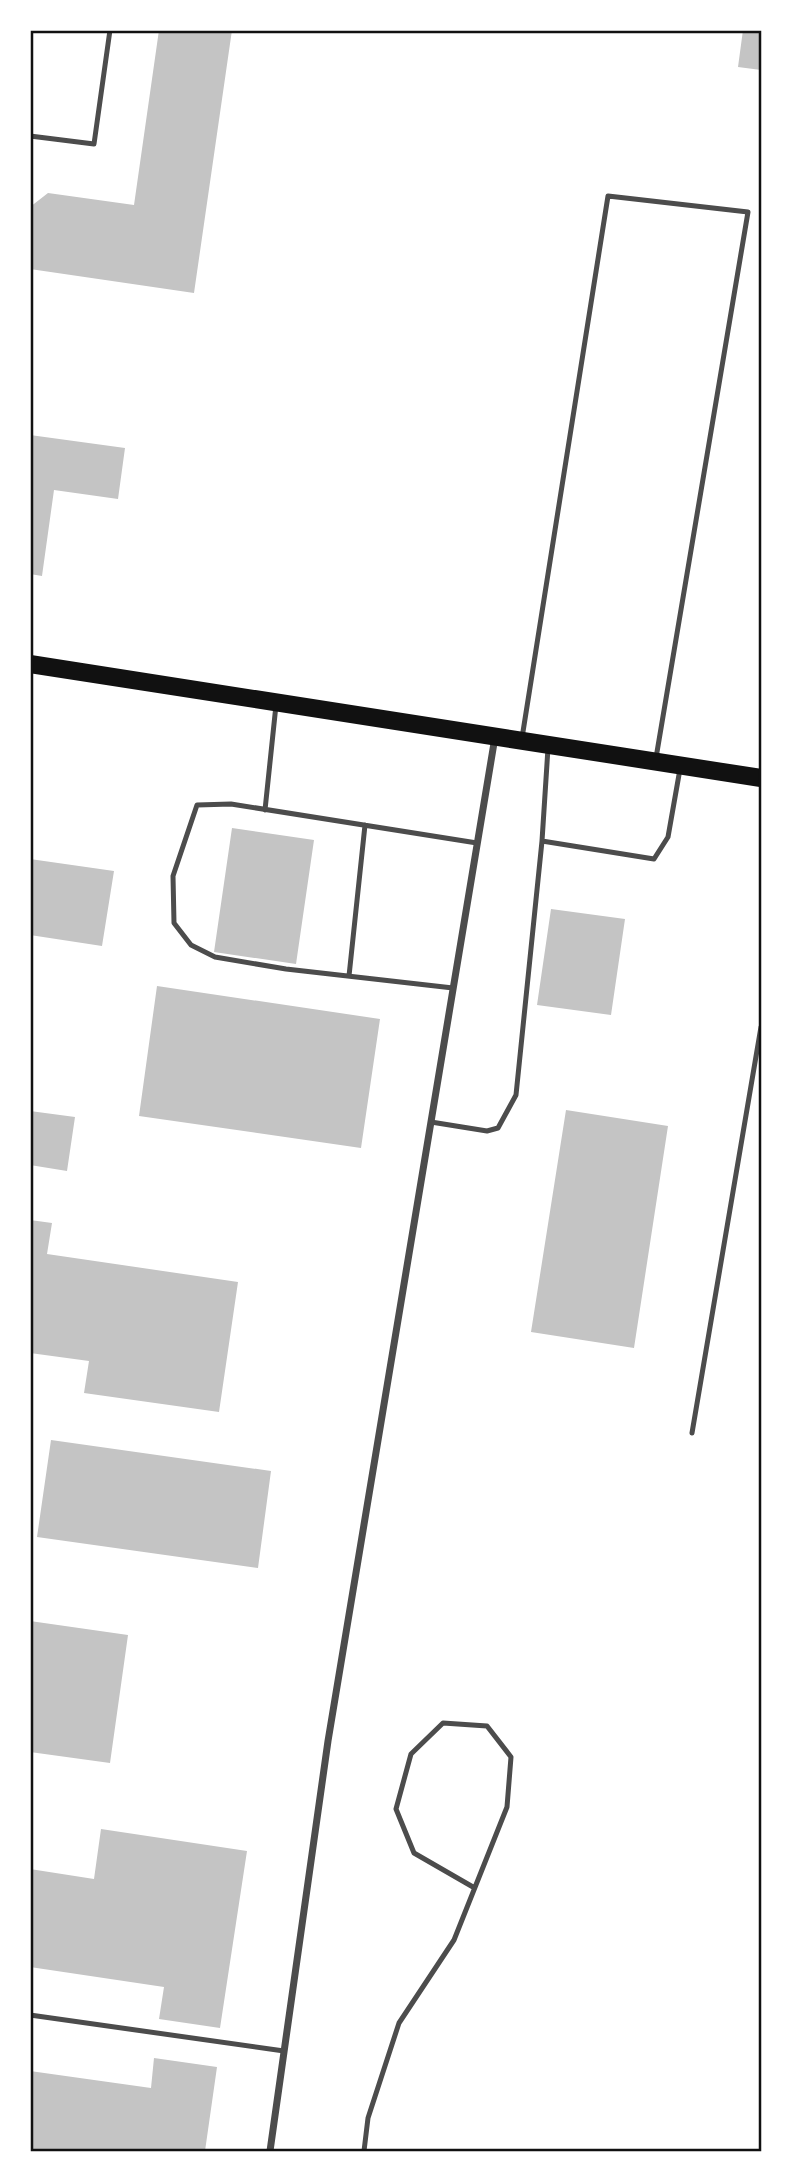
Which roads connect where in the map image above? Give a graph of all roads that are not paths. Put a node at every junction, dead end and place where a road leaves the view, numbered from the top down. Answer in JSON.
{"nodes":[{"id":1,"x":110,"y":30,"type":"edge"},
{"id":2,"x":30,"y":136,"type":"edge"},
{"id":3,"x":30,"y":664,"type":"edge"},
{"id":4,"x":276,"y":703,"type":"junction"},
{"id":5,"x":495,"y":736,"type":"junction"},
{"id":6,"x":521,"y":741,"type":"junction"},
{"id":7,"x":548,"y":745,"type":"junction"},
{"id":8,"x":655,"y":761,"type":"junction"},
{"id":9,"x":681,"y":765,"type":"junction"},
{"id":10,"x":761,"y":778,"type":"edge"},
{"id":11,"x":265,"y":810,"type":"junction"},
{"id":12,"x":365,"y":825,"type":"junction"},
{"id":13,"x":542,"y":841,"type":"junction"},
{"id":14,"x":477,"y":842,"type":"junction"},
{"id":15,"x":348,"y":976,"type":"junction"},
{"id":16,"x":453,"y":988,"type":"junction"},
{"id":17,"x":761,"y":1027,"type":"edge"},
{"id":18,"x":431,"y":1122,"type":"junction"},
{"id":19,"x":692,"y":1433,"type":"dead end"},
{"id":20,"x":473,"y":1887,"type":"junction"},
{"id":21,"x":30,"y":2015,"type":"edge"},
{"id":22,"x":284,"y":2051,"type":"junction"},
{"id":23,"x":270,"y":2151,"type":"edge"},
{"id":24,"x":364,"y":2151,"type":"edge"}],
"edges":[{"from":1,"to":2,"type":"lane"},
{"from":3,"to":4,"type":"main road"},
{"from":4,"to":5,"type":"main road"},
{"from":4,"to":11,"type":"lane"},
{"from":5,"to":6,"type":"main road"},
{"from":5,"to":14,"type":"street"},
{"from":6,"to":7,"type":"main road"},
{"from":6,"to":8,"type":"lane"},
{"from":7,"to":8,"type":"main road"},
{"from":7,"to":13,"type":"lane"},
{"from":8,"to":9,"type":"main road"},
{"from":9,"to":10,"type":"main road"},
{"from":9,"to":13,"type":"lane"},
{"from":11,"to":12,"type":"lane"},
{"from":11,"to":15,"type":"lane"},
{"from":12,"to":14,"type":"lane"},
{"from":12,"to":15,"type":"lane"},
{"from":13,"to":18,"type":"lane"},
{"from":14,"to":16,"type":"street"},
{"from":15,"to":16,"type":"lane"},
{"from":16,"to":18,"type":"street"},
{"from":17,"to":19,"type":"lane"},
{"from":18,"to":22,"type":"street"},
{"from":20,"to":20,"type":"lane"},
{"from":20,"to":24,"type":"lane"},
{"from":21,"to":22,"type":"lane"},
{"from":22,"to":23,"type":"street"}]}
